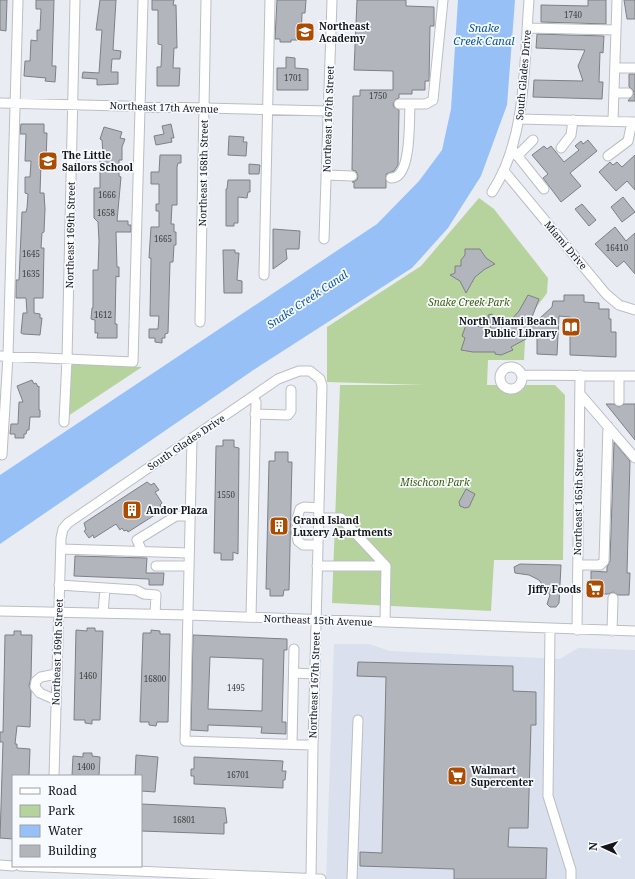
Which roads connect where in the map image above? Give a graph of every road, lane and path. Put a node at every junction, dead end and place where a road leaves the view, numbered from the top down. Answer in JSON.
{"nodes":[{"id":1,"x":18,"y":0,"type":"edge"},
{"id":2,"x":75,"y":0,"type":"edge"},
{"id":3,"x":143,"y":0,"type":"edge"},
{"id":4,"x":206,"y":0,"type":"edge"},
{"id":5,"x":270,"y":0,"type":"edge"},
{"id":6,"x":332,"y":0,"type":"edge"},
{"id":7,"x":443,"y":0,"type":"edge"},
{"id":8,"x":529,"y":0,"type":"edge"},
{"id":9,"x":616,"y":0,"type":"edge"},
{"id":10,"x":527,"y":28,"type":"junction"},
{"id":11,"x":616,"y":30,"type":"junction"},
{"id":12,"x":615,"y":68,"type":"junction"},
{"id":13,"x":635,"y":68,"type":"edge"},
{"id":14,"x":614,"y":93,"type":"junction"},
{"id":15,"x":628,"y":93,"type":"dead end"},
{"id":16,"x":0,"y":103,"type":"edge"},
{"id":17,"x":15,"y":103,"type":"junction"},
{"id":18,"x":399,"y":104,"type":"dead end"},
{"id":19,"x":410,"y":104,"type":"junction"},
{"id":20,"x":72,"y":105,"type":"junction"},
{"id":21,"x":140,"y":106,"type":"junction"},
{"id":22,"x":204,"y":108,"type":"junction"},
{"id":23,"x":268,"y":110,"type":"junction"},
{"id":24,"x":328,"y":111,"type":"junction"},
{"id":25,"x":520,"y":119,"type":"junction"},
{"id":26,"x":573,"y":120,"type":"junction"},
{"id":27,"x":614,"y":121,"type":"junction"},
{"id":28,"x":633,"y":122,"type":"edge"},
{"id":29,"x":533,"y":140,"type":"dead end"},
{"id":30,"x":561,"y":148,"type":"dead end"},
{"id":31,"x":515,"y":152,"type":"junction"},
{"id":32,"x":608,"y":156,"type":"dead end"},
{"id":33,"x":504,"y":171,"type":"junction"},
{"id":34,"x":326,"y":175,"type":"junction"},
{"id":35,"x":352,"y":176,"type":"dead end"},
{"id":36,"x":391,"y":178,"type":"dead end"},
{"id":37,"x":544,"y":189,"type":"dead end"},
{"id":38,"x":492,"y":192,"type":"dead end"},
{"id":39,"x":324,"y":239,"type":"dead end"},
{"id":40,"x":264,"y":275,"type":"dead end"},
{"id":41,"x":635,"y":310,"type":"edge"},
{"id":42,"x":200,"y":322,"type":"dead end"},
{"id":43,"x":4,"y":356,"type":"edge"},
{"id":44,"x":67,"y":359,"type":"junction"},
{"id":45,"x":315,"y":374,"type":"joint"},
{"id":46,"x":522,"y":375,"type":"dead end"},
{"id":47,"x":580,"y":375,"type":"junction"},
{"id":48,"x":619,"y":376,"type":"junction"},
{"id":49,"x":635,"y":376,"type":"edge"},
{"id":50,"x":291,"y":390,"type":"dead end"},
{"id":51,"x":580,"y":394,"type":"junction"},
{"id":52,"x":252,"y":397,"type":"junction"},
{"id":53,"x":618,"y":401,"type":"dead end"},
{"id":54,"x":255,"y":414,"type":"junction"},
{"id":55,"x":64,"y":422,"type":"dead end"},
{"id":56,"x":608,"y":426,"type":"junction"},
{"id":57,"x":192,"y":439,"type":"junction"},
{"id":58,"x":2,"y":455,"type":"dead end"},
{"id":59,"x":635,"y":458,"type":"edge"},
{"id":60,"x":319,"y":508,"type":"junction"},
{"id":61,"x":190,"y":516,"type":"junction"},
{"id":62,"x":319,"y":518,"type":"junction"},
{"id":63,"x":63,"y":529,"type":"joint"},
{"id":64,"x":318,"y":546,"type":"junction"},
{"id":65,"x":61,"y":549,"type":"junction"},
{"id":66,"x":142,"y":552,"type":"junction"},
{"id":67,"x":189,"y":553,"type":"junction"},
{"id":68,"x":578,"y":565,"type":"junction"},
{"id":69,"x":156,"y":566,"type":"dead end"},
{"id":70,"x":189,"y":566,"type":"junction"},
{"id":71,"x":318,"y":566,"type":"junction"},
{"id":72,"x":386,"y":566,"type":"junction"},
{"id":73,"x":59,"y":585,"type":"junction"},
{"id":74,"x":105,"y":588,"type":"junction"},
{"id":75,"x":613,"y":598,"type":"dead end"},
{"id":76,"x":0,"y":611,"type":"edge"},
{"id":77,"x":58,"y":612,"type":"junction"},
{"id":78,"x":104,"y":613,"type":"junction"},
{"id":79,"x":155,"y":614,"type":"junction"},
{"id":80,"x":188,"y":615,"type":"junction"},
{"id":81,"x":251,"y":617,"type":"junction"},
{"id":82,"x":316,"y":620,"type":"junction"},
{"id":83,"x":385,"y":622,"type":"junction"},
{"id":84,"x":550,"y":629,"type":"junction"},
{"id":85,"x":577,"y":630,"type":"junction"},
{"id":86,"x":612,"y":630,"type":"junction"},
{"id":87,"x":635,"y":631,"type":"edge"},
{"id":88,"x":294,"y":649,"type":"dead end"},
{"id":89,"x":294,"y":673,"type":"junction"},
{"id":90,"x":56,"y":674,"type":"junction"},
{"id":91,"x":315,"y":674,"type":"junction"},
{"id":92,"x":56,"y":700,"type":"junction"},
{"id":93,"x":358,"y":720,"type":"dead end"},
{"id":94,"x":292,"y":744,"type":"junction"},
{"id":95,"x":313,"y":745,"type":"junction"},
{"id":96,"x":54,"y":775,"type":"edge"},
{"id":97,"x":0,"y":865,"type":"edge"},
{"id":98,"x":12,"y":866,"type":"edge"},
{"id":99,"x":52,"y":867,"type":"edge"},
{"id":100,"x":311,"y":878,"type":"edge"},
{"id":101,"x":321,"y":879,"type":"edge"},
{"id":102,"x":352,"y":879,"type":"edge"},
{"id":103,"x":571,"y":879,"type":"edge"}],
"edges":[{"from":1,"to":17,"type":"street"},
{"from":2,"to":20,"type":"street","name":"Northeast 169th Street"},
{"from":3,"to":21,"type":"street"},
{"from":4,"to":22,"type":"street","name":"Northeast 168th Street"},
{"from":5,"to":23,"type":"street"},
{"from":6,"to":24,"type":"street","name":"Northeast 167th Street"},
{"from":7,"to":19,"type":"street"},
{"from":8,"to":10,"type":"street","name":"South Glades Drive"},
{"from":9,"to":11,"type":"street"},
{"from":10,"to":11,"type":"street"},
{"from":10,"to":25,"type":"street","name":"South Glades Drive"},
{"from":11,"to":12,"type":"street"},
{"from":12,"to":13,"type":"street"},
{"from":12,"to":14,"type":"street"},
{"from":14,"to":15,"type":"street"},
{"from":14,"to":27,"type":"street"},
{"from":16,"to":17,"type":"street","name":"Northeast 17th Avenue"},
{"from":17,"to":20,"type":"street","name":"Northeast 17th Avenue"},
{"from":17,"to":43,"type":"street"},
{"from":18,"to":19,"type":"street"},
{"from":19,"to":36,"type":"street"},
{"from":20,"to":21,"type":"street","name":"Northeast 17th Avenue"},
{"from":20,"to":44,"type":"street","name":"Northeast 169th Street"},
{"from":21,"to":22,"type":"street","name":"Northeast 17th Avenue"},
{"from":21,"to":44,"type":"street"},
{"from":22,"to":23,"type":"street","name":"Northeast 17th Avenue"},
{"from":22,"to":42,"type":"street","name":"Northeast 168th Street"},
{"from":23,"to":24,"type":"street","name":"Northeast 17th Avenue"},
{"from":23,"to":40,"type":"street"},
{"from":24,"to":34,"type":"street","name":"Northeast 167th Street"},
{"from":25,"to":26,"type":"street"},
{"from":25,"to":31,"type":"street","name":"South Glades Drive"},
{"from":26,"to":27,"type":"street"},
{"from":26,"to":30,"type":"street"},
{"from":27,"to":28,"type":"street"},
{"from":28,"to":32,"type":"street"},
{"from":29,"to":31,"type":"street"},
{"from":31,"to":33,"type":"street","name":"South Glades Drive"},
{"from":31,"to":37,"type":"street"},
{"from":33,"to":38,"type":"street","name":"South Glades Drive"},
{"from":33,"to":41,"type":"street","name":"Miami Drive"},
{"from":34,"to":35,"type":"street"},
{"from":34,"to":39,"type":"street","name":"Northeast 167th Street"},
{"from":43,"to":44,"type":"street"},
{"from":43,"to":58,"type":"street"},
{"from":44,"to":55,"type":"street","name":"Northeast 169th Street"},
{"from":45,"to":52,"type":"street","name":"South Glades Drive"},
{"from":45,"to":60,"type":"street","name":"Northeast 167th Street"},
{"from":46,"to":47,"type":"street"},
{"from":47,"to":48,"type":"street"},
{"from":47,"to":51,"type":"street","name":"Northeast 165th Street"},
{"from":48,"to":49,"type":"street"},
{"from":48,"to":53,"type":"street"},
{"from":50,"to":54,"type":"street"},
{"from":51,"to":56,"type":"street"},
{"from":51,"to":68,"type":"street","name":"Northeast 165th Street"},
{"from":52,"to":54,"type":"street"},
{"from":52,"to":57,"type":"street","name":"South Glades Drive"},
{"from":54,"to":81,"type":"street"},
{"from":56,"to":59,"type":"street"},
{"from":56,"to":68,"type":"street"},
{"from":57,"to":61,"type":"street"},
{"from":57,"to":63,"type":"street","name":"South Glades Drive"},
{"from":60,"to":62,"type":"street","name":"Northeast 167th Street"},
{"from":60,"to":64,"type":"street"},
{"from":61,"to":66,"type":"street"},
{"from":61,"to":67,"type":"street"},
{"from":62,"to":64,"type":"street","name":"Northeast 167th Street"},
{"from":62,"to":72,"type":"street"},
{"from":63,"to":65,"type":"street","name":"Northeast 169th Street"},
{"from":64,"to":71,"type":"street","name":"Northeast 167th Street"},
{"from":65,"to":66,"type":"street"},
{"from":65,"to":73,"type":"street","name":"Northeast 169th Street"},
{"from":66,"to":67,"type":"street"},
{"from":67,"to":70,"type":"street"},
{"from":68,"to":85,"type":"street","name":"Northeast 165th Street"},
{"from":69,"to":70,"type":"street"},
{"from":70,"to":80,"type":"street"},
{"from":71,"to":72,"type":"street"},
{"from":71,"to":82,"type":"street","name":"Northeast 167th Street"},
{"from":72,"to":83,"type":"street"},
{"from":73,"to":74,"type":"street"},
{"from":73,"to":77,"type":"street","name":"Northeast 169th Street"},
{"from":74,"to":78,"type":"street"},
{"from":74,"to":79,"type":"street"},
{"from":75,"to":86,"type":"street"},
{"from":76,"to":77,"type":"street","name":"Northeast 15th Avenue"},
{"from":77,"to":78,"type":"street","name":"Northeast 15th Avenue"},
{"from":77,"to":90,"type":"street","name":"Northeast 169th Street"},
{"from":78,"to":79,"type":"street","name":"Northeast 15th Avenue"},
{"from":79,"to":80,"type":"street","name":"Northeast 15th Avenue"},
{"from":80,"to":81,"type":"street","name":"Northeast 15th Avenue"},
{"from":80,"to":94,"type":"street"},
{"from":81,"to":82,"type":"street","name":"Northeast 15th Avenue"},
{"from":82,"to":83,"type":"street","name":"Northeast 15th Avenue"},
{"from":82,"to":91,"type":"street","name":"Northeast 167th Street"},
{"from":83,"to":84,"type":"street","name":"Northeast 15th Avenue"},
{"from":84,"to":85,"type":"street","name":"Northeast 15th Avenue"},
{"from":84,"to":103,"type":"street"},
{"from":85,"to":86,"type":"street","name":"Northeast 15th Avenue"},
{"from":86,"to":87,"type":"street","name":"Northeast 15th Avenue"},
{"from":88,"to":89,"type":"street"},
{"from":89,"to":91,"type":"street"},
{"from":89,"to":94,"type":"street"},
{"from":90,"to":92,"type":"street","name":"Northeast 169th Street"},
{"from":90,"to":92,"type":"street"},
{"from":91,"to":95,"type":"street","name":"Northeast 167th Street"},
{"from":92,"to":96,"type":"street","name":"Northeast 169th Street"},
{"from":93,"to":102,"type":"street"},
{"from":94,"to":95,"type":"street"},
{"from":95,"to":100,"type":"street","name":"Northeast 167th Street"},
{"from":97,"to":98,"type":"street"},
{"from":99,"to":100,"type":"street"},
{"from":100,"to":101,"type":"street"}]}
